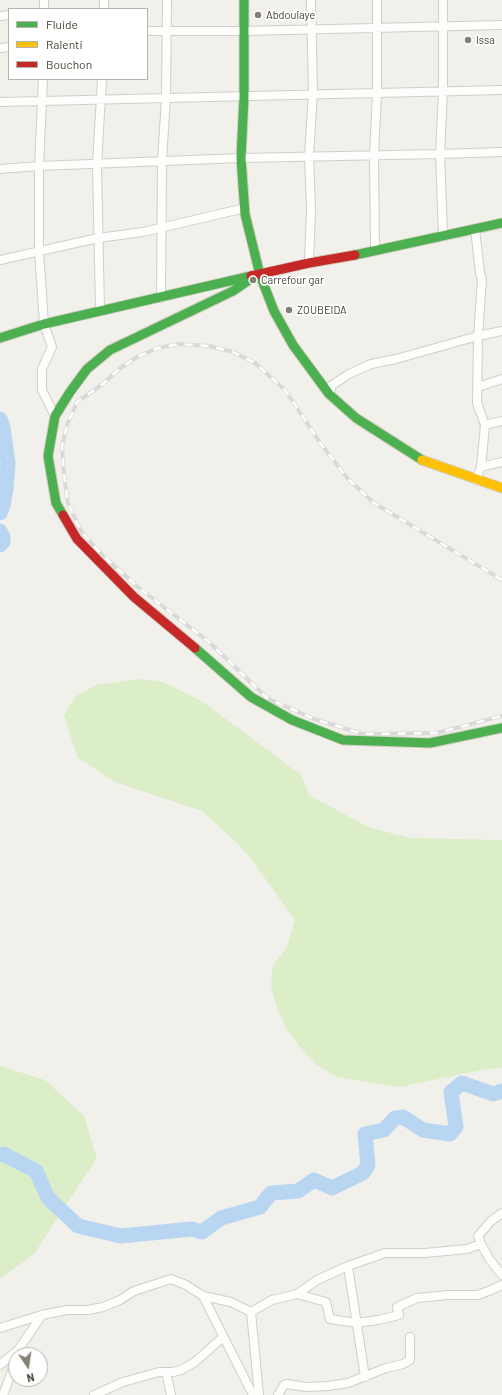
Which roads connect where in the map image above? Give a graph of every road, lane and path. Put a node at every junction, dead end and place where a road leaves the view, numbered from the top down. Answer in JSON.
{"nodes":[{"id":1,"x":167,"y":0,"type":"edge"},
{"id":2,"x":244,"y":0,"type":"edge"},
{"id":3,"x":311,"y":0,"type":"edge"},
{"id":4,"x":377,"y":0,"type":"edge"},
{"id":5,"x":442,"y":0,"type":"edge"},
{"id":6,"x":502,"y":25,"type":"edge"},
{"id":7,"x":442,"y":26,"type":"junction"},
{"id":8,"x":311,"y":28,"type":"junction"},
{"id":9,"x":377,"y":28,"type":"junction"},
{"id":10,"x":148,"y":31,"type":"edge"},
{"id":11,"x":168,"y":31,"type":"junction"},
{"id":12,"x":244,"y":31,"type":"junction"},
{"id":13,"x":43,"y":80,"type":"edge"},
{"id":14,"x":102,"y":80,"type":"edge"},
{"id":15,"x":502,"y":90,"type":"edge"},
{"id":16,"x":443,"y":91,"type":"junction"},
{"id":17,"x":376,"y":93,"type":"junction"},
{"id":18,"x":313,"y":94,"type":"junction"},
{"id":19,"x":244,"y":97,"type":"junction"},
{"id":20,"x":166,"y":98,"type":"junction"},
{"id":21,"x":101,"y":99,"type":"junction"},
{"id":22,"x":42,"y":100,"type":"junction"},
{"id":23,"x":0,"y":102,"type":"edge"},
{"id":24,"x":502,"y":152,"type":"edge"},
{"id":25,"x":440,"y":154,"type":"junction"},
{"id":26,"x":309,"y":156,"type":"junction"},
{"id":27,"x":374,"y":156,"type":"junction"},
{"id":28,"x":241,"y":158,"type":"junction"},
{"id":29,"x":162,"y":161,"type":"junction"},
{"id":30,"x":97,"y":164,"type":"junction"},
{"id":31,"x":39,"y":166,"type":"junction"},
{"id":32,"x":0,"y":169,"type":"edge"},
{"id":33,"x":245,"y":208,"type":"junction"},
{"id":34,"x":502,"y":223,"type":"edge"},
{"id":35,"x":161,"y":227,"type":"junction"},
{"id":36,"x":474,"y":229,"type":"junction"},
{"id":37,"x":443,"y":235,"type":"junction"},
{"id":38,"x":98,"y":238,"type":"junction"},
{"id":39,"x":39,"y":251,"type":"junction"},
{"id":40,"x":374,"y":251,"type":"junction"},
{"id":41,"x":0,"y":260,"type":"edge"},
{"id":42,"x":309,"y":263,"type":"junction"},
{"id":43,"x":258,"y":276,"type":"junction"},
{"id":44,"x":161,"y":298,"type":"junction"},
{"id":45,"x":100,"y":311,"type":"junction"},
{"id":46,"x":44,"y":324,"type":"junction"},
{"id":47,"x":502,"y":331,"type":"edge"},
{"id":48,"x":478,"y":336,"type":"junction"},
{"id":49,"x":0,"y":338,"type":"edge"},
{"id":50,"x":502,"y":379,"type":"edge"},
{"id":51,"x":478,"y":387,"type":"junction"},
{"id":52,"x":329,"y":394,"type":"junction"},
{"id":53,"x":55,"y":416,"type":"junction"},
{"id":54,"x":502,"y":421,"type":"edge"},
{"id":55,"x":485,"y":425,"type":"junction"},
{"id":56,"x":502,"y":462,"type":"edge"},
{"id":57,"x":481,"y":467,"type":"junction"},
{"id":58,"x":476,"y":480,"type":"junction"},
{"id":59,"x":502,"y":488,"type":"edge"},
{"id":60,"x":502,"y":728,"type":"edge"},
{"id":61,"x":502,"y":1213,"type":"edge"},
{"id":62,"x":481,"y":1244,"type":"junction"},
{"id":63,"x":348,"y":1266,"type":"junction"},
{"id":64,"x":502,"y":1275,"type":"edge"},
{"id":65,"x":502,"y":1285,"type":"edge"},
{"id":66,"x":297,"y":1294,"type":"junction"},
{"id":67,"x":203,"y":1296,"type":"junction"},
{"id":68,"x":251,"y":1312,"type":"junction"},
{"id":69,"x":42,"y":1315,"type":"junction"},
{"id":70,"x":357,"y":1323,"type":"junction"},
{"id":71,"x":0,"y":1328,"type":"edge"},
{"id":72,"x":223,"y":1337,"type":"junction"},
{"id":73,"x":410,"y":1337,"type":"dead end"},
{"id":74,"x":21,"y":1347,"type":"edge"},
{"id":75,"x":166,"y":1372,"type":"junction"},
{"id":76,"x":365,"y":1377,"type":"junction"},
{"id":77,"x":8,"y":1382,"type":"edge"},
{"id":78,"x":3,"y":1395,"type":"edge"},
{"id":79,"x":94,"y":1395,"type":"edge"},
{"id":80,"x":172,"y":1395,"type":"edge"},
{"id":81,"x":253,"y":1395,"type":"edge"},
{"id":82,"x":259,"y":1395,"type":"edge"},
{"id":83,"x":278,"y":1395,"type":"edge"}],
"edges":[{"from":1,"to":11,"type":"street"},
{"from":2,"to":12,"type":"street"},
{"from":3,"to":8,"type":"street"},
{"from":4,"to":9,"type":"street"},
{"from":5,"to":7,"type":"street"},
{"from":6,"to":7,"type":"street"},
{"from":7,"to":9,"type":"street"},
{"from":7,"to":16,"type":"street"},
{"from":8,"to":9,"type":"street"},
{"from":8,"to":12,"type":"street"},
{"from":8,"to":18,"type":"street"},
{"from":9,"to":17,"type":"street"},
{"from":10,"to":11,"type":"street"},
{"from":11,"to":12,"type":"street"},
{"from":11,"to":20,"type":"street"},
{"from":12,"to":19,"type":"street"},
{"from":13,"to":22,"type":"street"},
{"from":14,"to":21,"type":"street"},
{"from":15,"to":16,"type":"street"},
{"from":16,"to":17,"type":"street"},
{"from":16,"to":25,"type":"street"},
{"from":17,"to":18,"type":"street"},
{"from":17,"to":27,"type":"street"},
{"from":18,"to":19,"type":"street"},
{"from":18,"to":26,"type":"street"},
{"from":19,"to":20,"type":"street"},
{"from":19,"to":28,"type":"street"},
{"from":20,"to":21,"type":"street"},
{"from":20,"to":29,"type":"street"},
{"from":21,"to":22,"type":"street"},
{"from":21,"to":30,"type":"street"},
{"from":22,"to":23,"type":"street"},
{"from":22,"to":31,"type":"street"},
{"from":24,"to":25,"type":"street"},
{"from":25,"to":27,"type":"street"},
{"from":25,"to":37,"type":"street"},
{"from":26,"to":27,"type":"street"},
{"from":26,"to":28,"type":"street"},
{"from":26,"to":42,"type":"street"},
{"from":27,"to":40,"type":"street"},
{"from":28,"to":29,"type":"street"},
{"from":28,"to":33,"type":"street"},
{"from":29,"to":30,"type":"street"},
{"from":29,"to":35,"type":"street"},
{"from":30,"to":31,"type":"street"},
{"from":30,"to":38,"type":"street"},
{"from":31,"to":32,"type":"street"},
{"from":31,"to":39,"type":"street"},
{"from":33,"to":35,"type":"street"},
{"from":33,"to":43,"type":"street"},
{"from":34,"to":36,"type":"street"},
{"from":35,"to":38,"type":"street"},
{"from":35,"to":44,"type":"street"},
{"from":36,"to":37,"type":"street"},
{"from":36,"to":48,"type":"street"},
{"from":37,"to":40,"type":"street"},
{"from":38,"to":39,"type":"street"},
{"from":38,"to":45,"type":"street"},
{"from":39,"to":41,"type":"street"},
{"from":39,"to":46,"type":"street"},
{"from":40,"to":42,"type":"street"},
{"from":42,"to":43,"type":"street"},
{"from":43,"to":44,"type":"street"},
{"from":43,"to":52,"type":"street"},
{"from":43,"to":53,"type":"street"},
{"from":44,"to":45,"type":"street"},
{"from":45,"to":46,"type":"street"},
{"from":46,"to":49,"type":"street"},
{"from":46,"to":53,"type":"street"},
{"from":47,"to":48,"type":"street"},
{"from":48,"to":51,"type":"street"},
{"from":48,"to":52,"type":"street"},
{"from":50,"to":51,"type":"street"},
{"from":51,"to":55,"type":"street"},
{"from":52,"to":58,"type":"street"},
{"from":53,"to":60,"type":"street"},
{"from":54,"to":55,"type":"street"},
{"from":55,"to":57,"type":"street"},
{"from":56,"to":57,"type":"street"},
{"from":57,"to":58,"type":"street"},
{"from":58,"to":59,"type":"street"},
{"from":61,"to":62,"type":"street"},
{"from":62,"to":63,"type":"street"},
{"from":62,"to":64,"type":"street"},
{"from":63,"to":66,"type":"street"},
{"from":63,"to":70,"type":"street"},
{"from":65,"to":70,"type":"street"},
{"from":66,"to":68,"type":"street"},
{"from":66,"to":70,"type":"street"},
{"from":67,"to":68,"type":"street"},
{"from":67,"to":69,"type":"street"},
{"from":67,"to":72,"type":"street"},
{"from":68,"to":82,"type":"street"},
{"from":69,"to":71,"type":"street"},
{"from":69,"to":74,"type":"street"},
{"from":70,"to":76,"type":"street"},
{"from":72,"to":75,"type":"street"},
{"from":72,"to":81,"type":"street"},
{"from":73,"to":76,"type":"street"},
{"from":75,"to":79,"type":"street"},
{"from":75,"to":80,"type":"street"},
{"from":76,"to":83,"type":"street"},
{"from":77,"to":78,"type":"street"}]}
